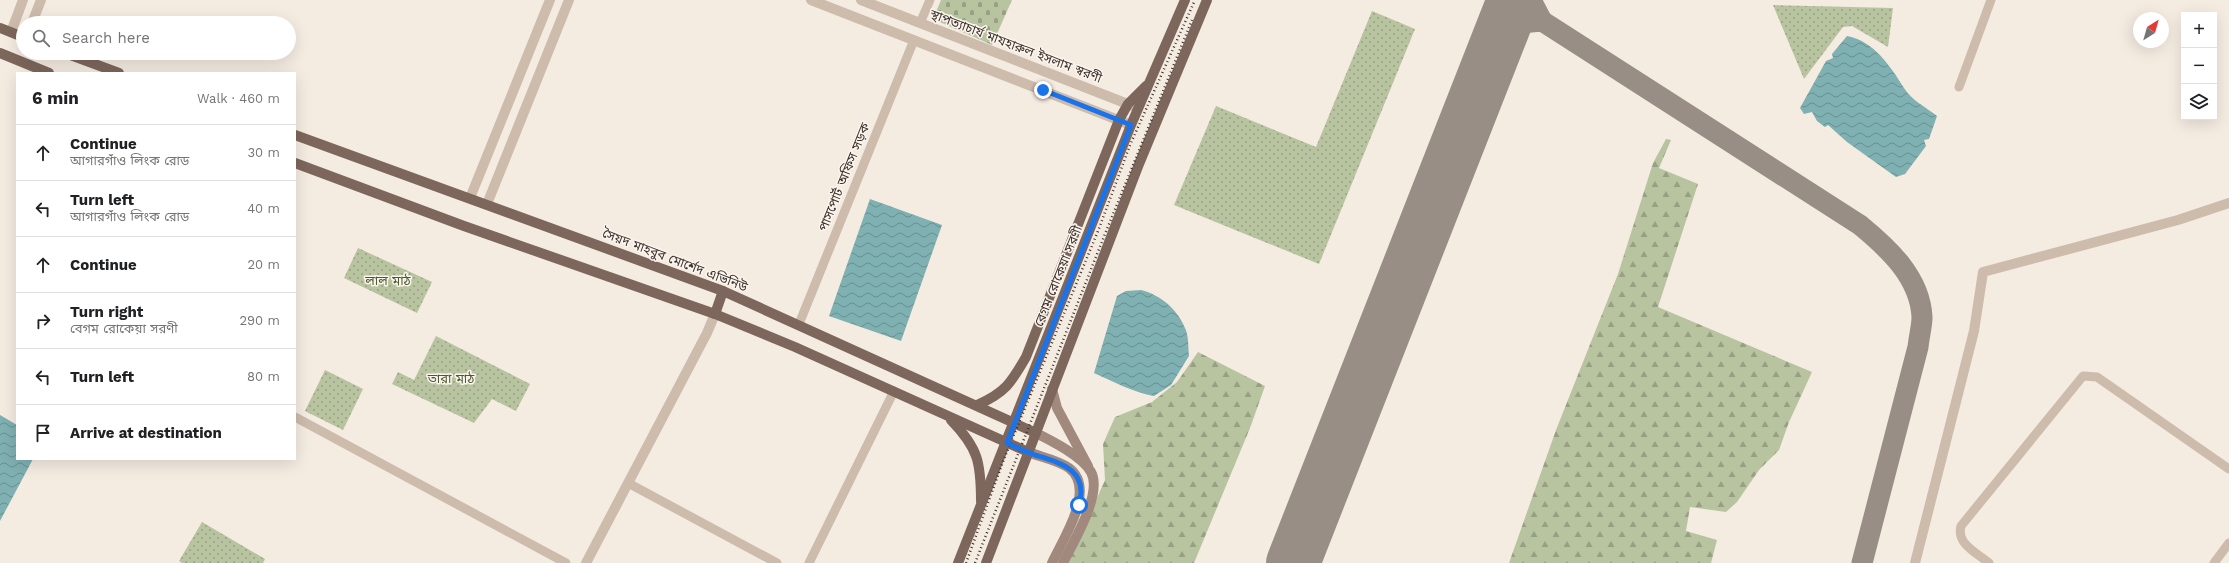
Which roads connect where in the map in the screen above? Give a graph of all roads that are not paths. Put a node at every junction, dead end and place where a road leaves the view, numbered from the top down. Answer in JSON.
{"nodes":[{"id":1,"x":23,"y":0,"type":"edge"},
{"id":2,"x":41,"y":0,"type":"edge"},
{"id":3,"x":550,"y":0,"type":"edge"},
{"id":4,"x":569,"y":0,"type":"edge"},
{"id":5,"x":811,"y":0,"type":"edge"},
{"id":6,"x":861,"y":0,"type":"edge"},
{"id":7,"x":930,"y":0,"type":"edge"},
{"id":8,"x":1185,"y":0,"type":"edge"},
{"id":9,"x":1207,"y":0,"type":"edge"},
{"id":10,"x":1991,"y":0,"type":"edge"},
{"id":11,"x":17,"y":16,"type":"edge"},
{"id":12,"x":35,"y":16,"type":"edge"},
{"id":13,"x":16,"y":19,"type":"edge"},
{"id":14,"x":920,"y":23,"type":"junction"},
{"id":15,"x":0,"y":28,"type":"edge"},
{"id":16,"x":11,"y":32,"type":"junction"},
{"id":17,"x":16,"y":34,"type":"edge"},
{"id":18,"x":914,"y":40,"type":"junction"},
{"id":19,"x":0,"y":53,"type":"edge"},
{"id":20,"x":16,"y":59,"type":"edge"},
{"id":21,"x":18,"y":60,"type":"edge"},
{"id":22,"x":84,"y":60,"type":"edge"},
{"id":23,"x":48,"y":72,"type":"edge"},
{"id":24,"x":117,"y":72,"type":"edge"},
{"id":25,"x":1149,"y":83,"type":"junction"},
{"id":26,"x":1960,"y":87,"type":"dead end"},
{"id":27,"x":1128,"y":104,"type":"junction"},
{"id":28,"x":1138,"y":108,"type":"junction"},
{"id":29,"x":1119,"y":120,"type":"junction"},
{"id":30,"x":1131,"y":125,"type":"junction"},
{"id":31,"x":296,"y":135,"type":"edge"},
{"id":32,"x":296,"y":163,"type":"edge"},
{"id":33,"x":474,"y":188,"type":"junction"},
{"id":34,"x":491,"y":194,"type":"junction"},
{"id":35,"x":470,"y":198,"type":"junction"},
{"id":36,"x":2229,"y":203,"type":"edge"},
{"id":37,"x":487,"y":204,"type":"junction"},
{"id":38,"x":723,"y":290,"type":"junction"},
{"id":39,"x":715,"y":314,"type":"junction"},
{"id":40,"x":799,"y":324,"type":"junction"},
{"id":41,"x":1052,"y":389,"type":"junction"},
{"id":42,"x":894,"y":391,"type":"junction"},
{"id":43,"x":977,"y":405,"type":"junction"},
{"id":44,"x":948,"y":416,"type":"junction"},
{"id":45,"x":296,"y":418,"type":"edge"},
{"id":46,"x":1014,"y":422,"type":"junction"},
{"id":47,"x":1036,"y":433,"type":"junction"},
{"id":48,"x":1007,"y":443,"type":"junction"},
{"id":49,"x":1028,"y":452,"type":"junction"},
{"id":50,"x":2229,"y":468,"type":"edge"},
{"id":51,"x":1091,"y":472,"type":"junction"},
{"id":52,"x":628,"y":483,"type":"junction"},
{"id":53,"x":980,"y":507,"type":"junction"},
{"id":54,"x":2229,"y":543,"type":"edge"},
{"id":55,"x":566,"y":563,"type":"edge"},
{"id":56,"x":586,"y":563,"type":"edge"},
{"id":57,"x":777,"y":563,"type":"edge"},
{"id":58,"x":808,"y":563,"type":"edge"},
{"id":59,"x":958,"y":563,"type":"edge"},
{"id":60,"x":986,"y":563,"type":"edge"},
{"id":61,"x":1052,"y":563,"type":"edge"},
{"id":62,"x":1062,"y":563,"type":"edge"},
{"id":63,"x":1915,"y":563,"type":"edge"},
{"id":64,"x":1989,"y":563,"type":"edge"},
{"id":65,"x":2214,"y":563,"type":"edge"}],
"edges":[{"from":1,"to":11,"type":"street"},
{"from":2,"to":12,"type":"street"},
{"from":3,"to":33,"type":"street"},
{"from":4,"to":34,"type":"street"},
{"from":5,"to":18,"type":"street"},
{"from":6,"to":14,"type":"street","name":"স্থাপত্যাচার্য মাযহারুল ইসলাম স্বরণী"},
{"from":7,"to":14,"type":"street"},
{"from":8,"to":25,"type":"main road","name":"বেগম রোকেয়া সরণী"},
{"from":9,"to":41,"type":"main road"},
{"from":10,"to":26,"type":"street"},
{"from":13,"to":16,"type":"street"},
{"from":14,"to":18,"type":"street"},
{"from":14,"to":27,"type":"street","name":"স্থাপত্যাচার্য মাযহারুল ইসলাম স্বরণী"},
{"from":15,"to":16,"type":"main road"},
{"from":16,"to":17,"type":"main road"},
{"from":18,"to":29,"type":"street"},
{"from":18,"to":40,"type":"street","name":"পাসপোর্ট অফিস সড়ক"},
{"from":19,"to":20,"type":"main road"},
{"from":21,"to":23,"type":"main road"},
{"from":22,"to":24,"type":"main road"},
{"from":25,"to":27,"type":"main road"},
{"from":25,"to":28,"type":"main road","name":"বেগম রোকেয়া সরণী"},
{"from":27,"to":28,"type":"street","name":"স্থাপত্যাচার্য মাযহারুল ইসলাম স্বরণী"},
{"from":27,"to":29,"type":"main road"},
{"from":28,"to":30,"type":"main road","name":"বেগম রোকেয়া সরণী"},
{"from":29,"to":30,"type":"street"},
{"from":29,"to":43,"type":"main road"},
{"from":30,"to":46,"type":"main road","name":"বেগম রোকেয়া সরণী"},
{"from":31,"to":35,"type":"main road","name":"সৈয়দ মাহবুব মোর্শেদ এভিনিউ"},
{"from":32,"to":39,"type":"main road"},
{"from":33,"to":34,"type":"street"},
{"from":33,"to":35,"type":"street"},
{"from":34,"to":37,"type":"street"},
{"from":35,"to":37,"type":"main road","name":"সৈয়দ মাহবুব মোর্শেদ এভিনিউ"},
{"from":36,"to":63,"type":"street"},
{"from":37,"to":38,"type":"main road","name":"সৈয়দ মাহবুব মোর্শেদ এভিনিউ"},
{"from":38,"to":39,"type":"main road"},
{"from":38,"to":40,"type":"main road","name":"সৈয়দ মাহবুব মোর্শেদ এভিনিউ"},
{"from":39,"to":42,"type":"main road"},
{"from":39,"to":52,"type":"street"},
{"from":40,"to":43,"type":"main road","name":"সৈয়দ মাহবুব মোর্শেদ এভিনিউ"},
{"from":41,"to":47,"type":"main road"},
{"from":41,"to":51,"type":"main road"},
{"from":42,"to":44,"type":"main road"},
{"from":42,"to":58,"type":"street"},
{"from":43,"to":46,"type":"main road","name":"সৈয়দ মাহবুব মোর্শেদ এভিনিউ"},
{"from":44,"to":48,"type":"main road"},
{"from":44,"to":53,"type":"main road"},
{"from":45,"to":55,"type":"street"},
{"from":46,"to":47,"type":"main road","name":"সৈয়দ মাহবুব মোর্শেদ এভিনিউ"},
{"from":46,"to":48,"type":"main road","name":"বেগম রোকেয়া সরণী"},
{"from":47,"to":49,"type":"main road"},
{"from":47,"to":51,"type":"main road"},
{"from":48,"to":49,"type":"main road"},
{"from":48,"to":53,"type":"main road","name":"বেগম রোকেয়া সরণী"},
{"from":49,"to":60,"type":"main road"},
{"from":49,"to":61,"type":"main road"},
{"from":50,"to":64,"type":"street"},
{"from":51,"to":62,"type":"main road"},
{"from":52,"to":56,"type":"street"},
{"from":52,"to":57,"type":"street"},
{"from":53,"to":59,"type":"main road","name":"বেগম রোকেয়া সরণী"},
{"from":54,"to":65,"type":"street"}]}
